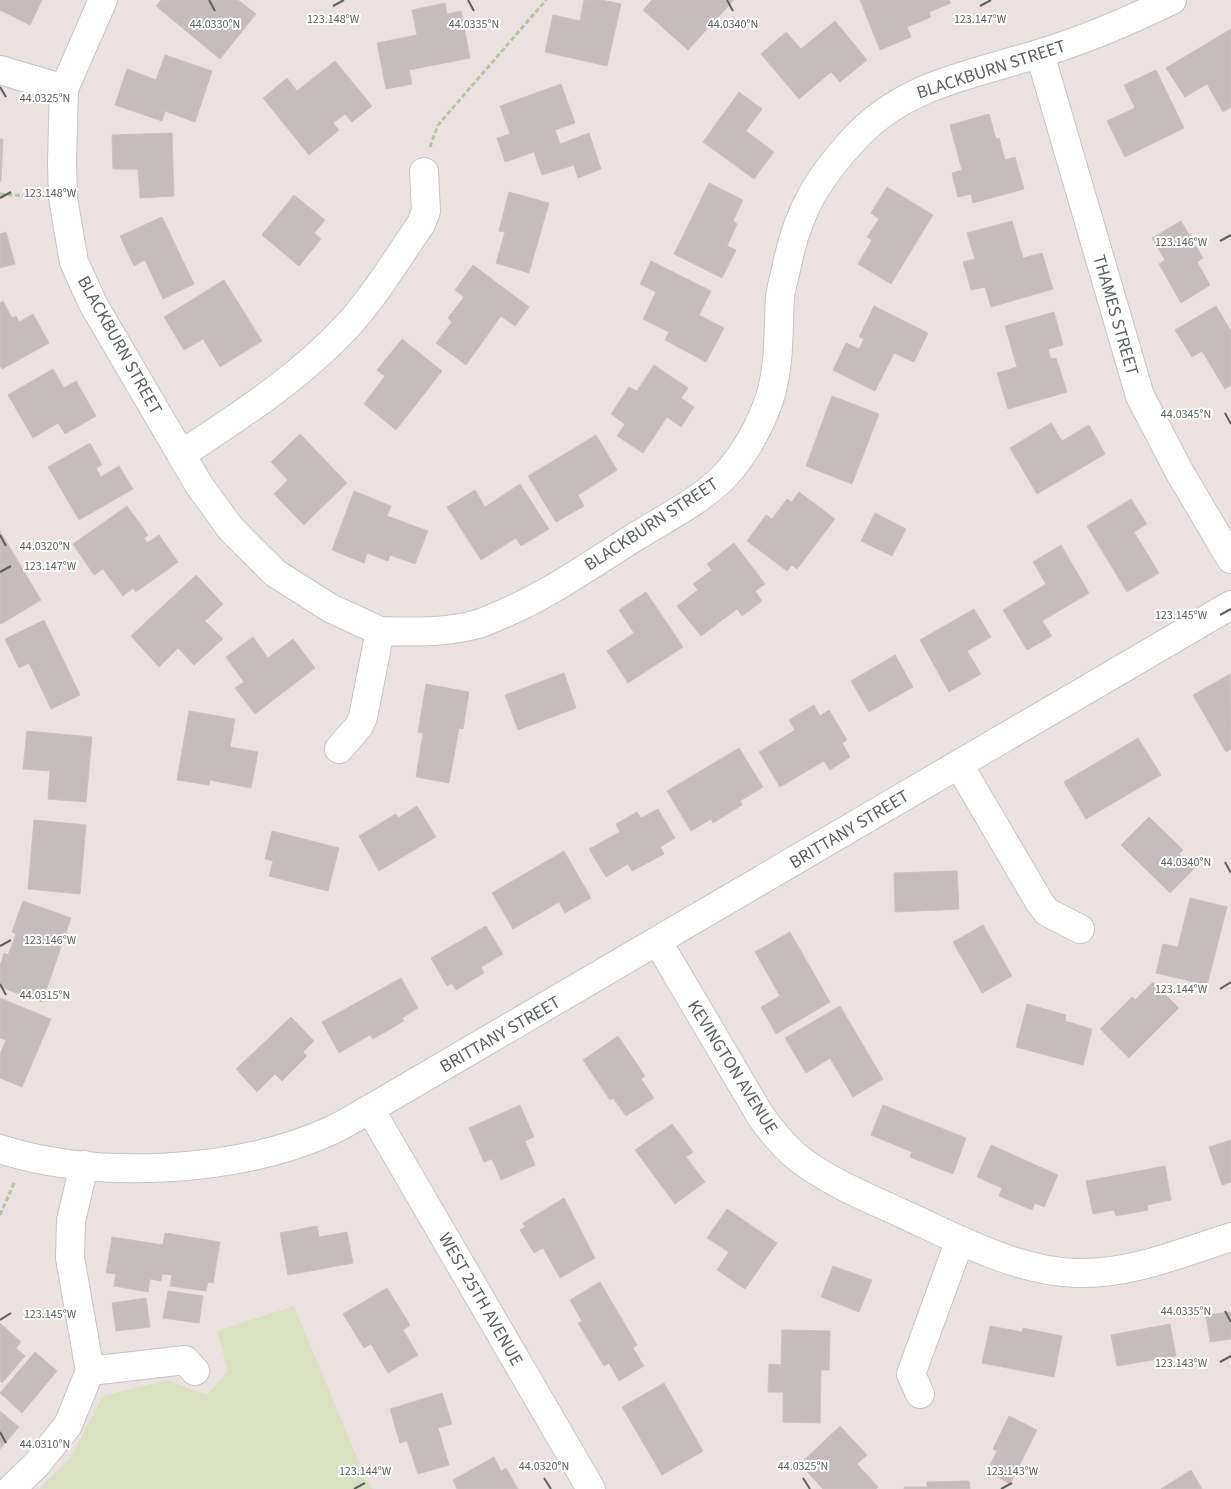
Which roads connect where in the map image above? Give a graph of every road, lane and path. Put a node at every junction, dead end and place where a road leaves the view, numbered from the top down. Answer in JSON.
{"nodes":[{"id":1,"x":103,"y":0,"type":"edge"},
{"id":2,"x":546,"y":0,"type":"edge"},
{"id":3,"x":1172,"y":0,"type":"edge"},
{"id":4,"x":1040,"y":54,"type":"junction"},
{"id":5,"x":0,"y":70,"type":"edge"},
{"id":6,"x":64,"y":89,"type":"junction"},
{"id":7,"x":424,"y":172,"type":"joint"},
{"id":8,"x":0,"y":194,"type":"edge"},
{"id":9,"x":63,"y":198,"type":"junction"},
{"id":10,"x":182,"y":454,"type":"junction"},
{"id":11,"x":1231,"y":559,"type":"edge"},
{"id":12,"x":1231,"y":605,"type":"edge"},
{"id":13,"x":380,"y":631,"type":"junction"},
{"id":14,"x":339,"y":750,"type":"dead end"},
{"id":15,"x":959,"y":765,"type":"junction"},
{"id":16,"x":1080,"y":929,"type":"dead end"},
{"id":17,"x":658,"y":942,"type":"junction"},
{"id":18,"x":370,"y":1109,"type":"junction"},
{"id":19,"x":0,"y":1149,"type":"edge"},
{"id":20,"x":26,"y":1157,"type":"junction"},
{"id":21,"x":84,"y":1165,"type":"junction"},
{"id":22,"x":0,"y":1215,"type":"edge"},
{"id":23,"x":1231,"y":1237,"type":"edge"},
{"id":24,"x":960,"y":1240,"type":"junction"},
{"id":25,"x":90,"y":1370,"type":"junction"},
{"id":26,"x":195,"y":1372,"type":"dead end"},
{"id":27,"x":920,"y":1394,"type":"dead end"},
{"id":28,"x":11,"y":1489,"type":"edge"},
{"id":29,"x":592,"y":1489,"type":"edge"}],
"edges":[{"from":1,"to":6,"type":"street","name":"BLACKBURN STREET"},
{"from":2,"to":7,"type":"path"},
{"from":3,"to":4,"type":"street","name":"BLACKBURN STREET"},
{"from":4,"to":11,"type":"street","name":"THAMES STREET"},
{"from":4,"to":13,"type":"street","name":"BLACKBURN STREET"},
{"from":5,"to":6,"type":"street"},
{"from":6,"to":9,"type":"street","name":"BLACKBURN STREET"},
{"from":7,"to":10,"type":"street"},
{"from":8,"to":9,"type":"path"},
{"from":9,"to":10,"type":"street","name":"BLACKBURN STREET"},
{"from":10,"to":13,"type":"street","name":"BLACKBURN STREET"},
{"from":12,"to":15,"type":"street","name":"BRITTANY STREET"},
{"from":13,"to":14,"type":"street"},
{"from":15,"to":16,"type":"street"},
{"from":15,"to":17,"type":"street","name":"BRITTANY STREET"},
{"from":17,"to":18,"type":"street","name":"BRITTANY STREET"},
{"from":17,"to":24,"type":"street","name":"KEVINGTON AVENUE"},
{"from":18,"to":21,"type":"street","name":"BRITTANY STREET"},
{"from":18,"to":29,"type":"street","name":"WEST 25TH AVENUE"},
{"from":19,"to":20,"type":"street","name":"BRITTANY STREET"},
{"from":20,"to":21,"type":"street","name":"BRITTANY STREET"},
{"from":20,"to":22,"type":"path"},
{"from":21,"to":25,"type":"street"},
{"from":23,"to":24,"type":"street","name":"KEVINGTON AVENUE"},
{"from":24,"to":27,"type":"street"},
{"from":25,"to":26,"type":"street"},
{"from":25,"to":28,"type":"street"}]}
